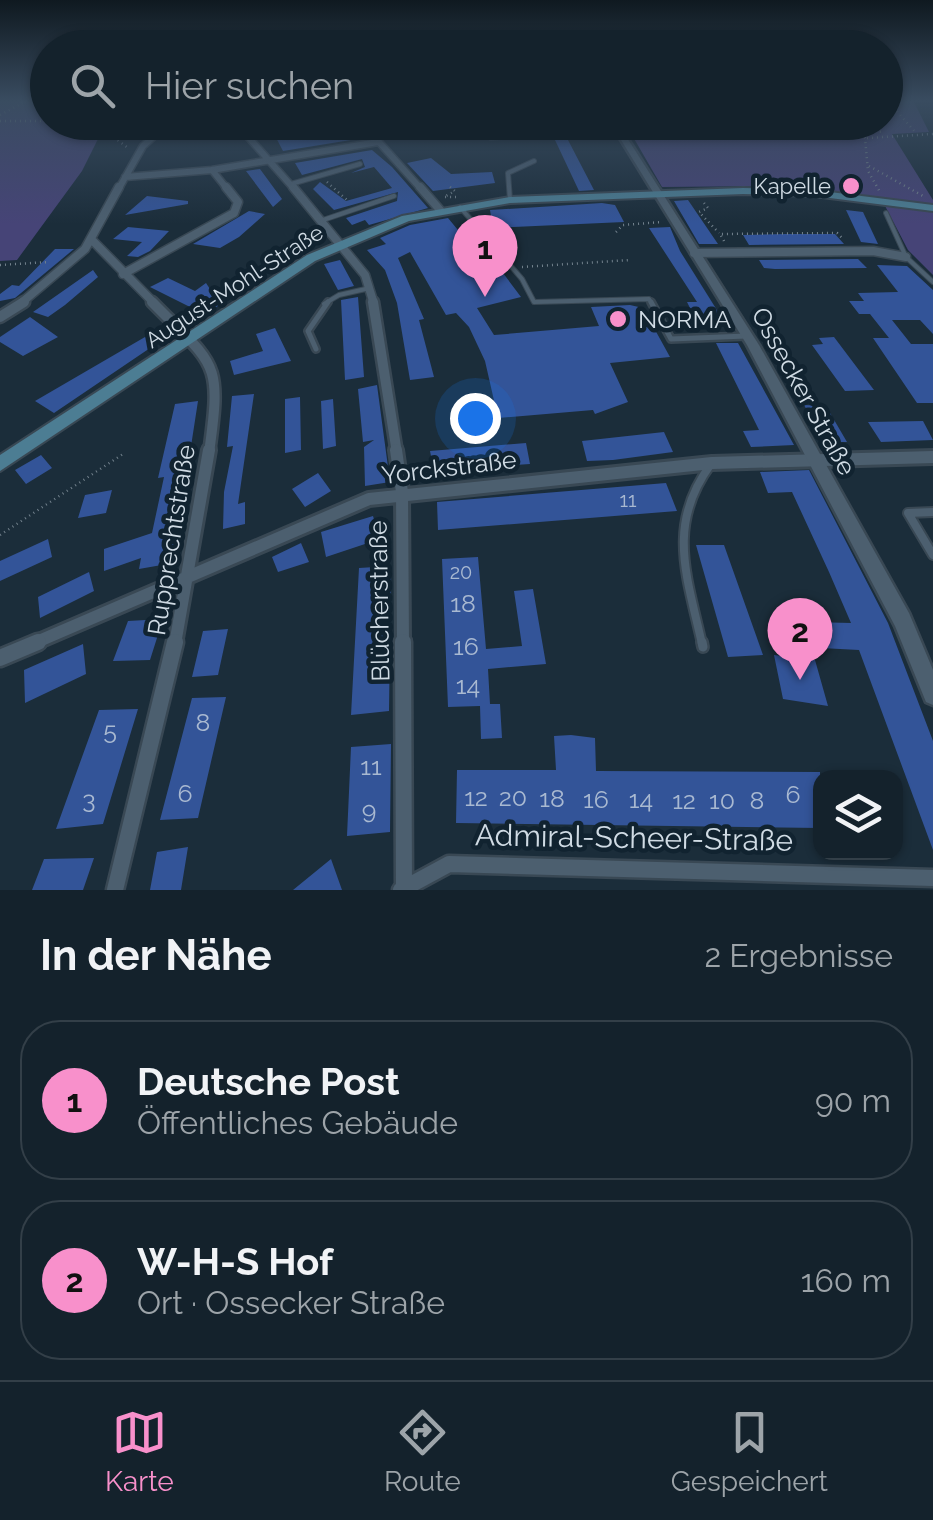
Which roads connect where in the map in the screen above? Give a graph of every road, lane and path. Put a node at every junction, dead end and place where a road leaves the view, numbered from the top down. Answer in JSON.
{"nodes":[{"id":1,"x":121,"y":142,"type":"edge"},
{"id":2,"x":147,"y":142,"type":"edge"},
{"id":3,"x":252,"y":142,"type":"edge"},
{"id":4,"x":378,"y":142,"type":"joint"},
{"id":5,"x":624,"y":142,"type":"edge"},
{"id":6,"x":865,"y":142,"type":"edge"},
{"id":7,"x":135,"y":152,"type":"junction"},
{"id":8,"x":270,"y":161,"type":"junction"},
{"id":9,"x":534,"y":162,"type":"dead end"},
{"id":10,"x":360,"y":164,"type":"dead end"},
{"id":11,"x":868,"y":165,"type":"junction"},
{"id":12,"x":212,"y":170,"type":"junction"},
{"id":13,"x":319,"y":174,"type":"junction"},
{"id":14,"x":126,"y":177,"type":"junction"},
{"id":15,"x":291,"y":184,"type":"junction"},
{"id":16,"x":450,"y":187,"type":"dead end"},
{"id":17,"x":697,"y":193,"type":"junction"},
{"id":18,"x":655,"y":194,"type":"junction"},
{"id":19,"x":394,"y":196,"type":"dead end"},
{"id":20,"x":510,"y":200,"type":"junction"},
{"id":21,"x":461,"y":206,"type":"junction"},
{"id":22,"x":885,"y":207,"type":"junction"},
{"id":23,"x":356,"y":208,"type":"junction"},
{"id":24,"x":932,"y":208,"type":"edge"},
{"id":25,"x":440,"y":210,"type":"junction"},
{"id":26,"x":323,"y":220,"type":"junction"},
{"id":27,"x":673,"y":221,"type":"junction"},
{"id":28,"x":774,"y":228,"type":"dead end"},
{"id":29,"x":616,"y":232,"type":"dead end"},
{"id":30,"x":720,"y":234,"type":"junction"},
{"id":31,"x":778,"y":234,"type":"junction"},
{"id":32,"x":92,"y":240,"type":"junction"},
{"id":33,"x":342,"y":242,"type":"junction"},
{"id":34,"x":853,"y":251,"type":"junction"},
{"id":35,"x":732,"y":252,"type":"junction"},
{"id":36,"x":694,"y":253,"type":"junction"},
{"id":37,"x":906,"y":257,"type":"junction"},
{"id":38,"x":630,"y":260,"type":"dead end"},
{"id":39,"x":48,"y":262,"type":"dead end"},
{"id":40,"x":0,"y":265,"type":"edge"},
{"id":41,"x":514,"y":271,"type":"junction"},
{"id":42,"x":123,"y":274,"type":"junction"},
{"id":43,"x":933,"y":282,"type":"edge"},
{"id":44,"x":370,"y":288,"type":"junction"},
{"id":45,"x":0,"y":317,"type":"edge"},
{"id":46,"x":746,"y":336,"type":"junction"},
{"id":47,"x":190,"y":340,"type":"junction"},
{"id":48,"x":316,"y":349,"type":"dead end"},
{"id":49,"x":123,"y":454,"type":"dead end"},
{"id":50,"x":933,"y":457,"type":"edge"},
{"id":51,"x":814,"y":458,"type":"junction"},
{"id":52,"x":712,"y":462,"type":"junction"},
{"id":53,"x":0,"y":464,"type":"edge"},
{"id":54,"x":402,"y":492,"type":"junction"},
{"id":55,"x":933,"y":512,"type":"edge"},
{"id":56,"x":0,"y":535,"type":"edge"},
{"id":57,"x":933,"y":555,"type":"edge"},
{"id":58,"x":192,"y":574,"type":"junction"},
{"id":59,"x":703,"y":648,"type":"dead end"},
{"id":60,"x":0,"y":658,"type":"edge"},
{"id":61,"x":927,"y":668,"type":"edge"},
{"id":62,"x":933,"y":695,"type":"edge"},
{"id":63,"x":933,"y":878,"type":"edge"},
{"id":64,"x":403,"y":889,"type":"edge"},
{"id":65,"x":115,"y":890,"type":"edge"}],
"edges":[{"from":1,"to":7,"type":"path"},
{"from":2,"to":7,"type":"street"},
{"from":3,"to":8,"type":"street","name":"Blücherstraße"},
{"from":4,"to":8,"type":"street"},
{"from":4,"to":25,"type":"street"},
{"from":5,"to":18,"type":"street","name":"Ossecker Straße"},
{"from":6,"to":11,"type":"path"},
{"from":7,"to":14,"type":"street"},
{"from":8,"to":12,"type":"street"},
{"from":8,"to":15,"type":"street","name":"Blücherstraße"},
{"from":9,"to":20,"type":"lane"},
{"from":10,"to":13,"type":"lane"},
{"from":11,"to":22,"type":"path"},
{"from":11,"to":24,"type":"path"},
{"from":12,"to":14,"type":"street"},
{"from":12,"to":42,"type":"street"},
{"from":13,"to":15,"type":"lane"},
{"from":13,"to":23,"type":"path"},
{"from":14,"to":32,"type":"street"},
{"from":15,"to":26,"type":"street","name":"Blücherstraße"},
{"from":16,"to":21,"type":"path"},
{"from":17,"to":18,"type":"main road","name":"August-Mohl-Straße"},
{"from":17,"to":22,"type":"main road","name":"August-Mohl-Straße"},
{"from":17,"to":30,"type":"path"},
{"from":18,"to":20,"type":"main road","name":"August-Mohl-Straße"},
{"from":18,"to":27,"type":"street","name":"Ossecker Straße"},
{"from":19,"to":23,"type":"lane"},
{"from":20,"to":21,"type":"main road","name":"August-Mohl-Straße"},
{"from":21,"to":25,"type":"main road","name":"August-Mohl-Straße"},
{"from":21,"to":41,"type":"lane"},
{"from":22,"to":24,"type":"main road","name":"August-Mohl-Straße"},
{"from":22,"to":37,"type":"lane"},
{"from":23,"to":26,"type":"lane"},
{"from":25,"to":33,"type":"main road","name":"August-Mohl-Straße"},
{"from":26,"to":33,"type":"street","name":"Blücherstraße"},
{"from":27,"to":29,"type":"path"},
{"from":27,"to":36,"type":"street","name":"Ossecker Straße"},
{"from":28,"to":31,"type":"path"},
{"from":30,"to":31,"type":"path"},
{"from":30,"to":35,"type":"path"},
{"from":31,"to":34,"type":"path"},
{"from":32,"to":42,"type":"street","name":"Rupprechtstraße"},
{"from":32,"to":45,"type":"street"},
{"from":33,"to":44,"type":"street","name":"Blücherstraße"},
{"from":33,"to":47,"type":"main road","name":"August-Mohl-Straße"},
{"from":34,"to":35,"type":"street"},
{"from":34,"to":37,"type":"street"},
{"from":35,"to":36,"type":"street"},
{"from":36,"to":46,"type":"street","name":"Ossecker Straße"},
{"from":37,"to":43,"type":"lane"},
{"from":38,"to":41,"type":"path"},
{"from":39,"to":40,"type":"path"},
{"from":41,"to":46,"type":"lane"},
{"from":42,"to":47,"type":"street","name":"Rupprechtstraße"},
{"from":44,"to":48,"type":"lane"},
{"from":44,"to":54,"type":"street","name":"Blücherstraße"},
{"from":46,"to":51,"type":"street","name":"Ossecker Straße"},
{"from":47,"to":53,"type":"main road","name":"August-Mohl-Straße"},
{"from":47,"to":58,"type":"street","name":"Rupprechtstraße"},
{"from":49,"to":56,"type":"path"},
{"from":50,"to":51,"type":"street","name":"Yorckstraße"},
{"from":51,"to":52,"type":"street","name":"Yorckstraße"},
{"from":51,"to":61,"type":"street","name":"Ossecker Straße"},
{"from":52,"to":54,"type":"street","name":"Yorckstraße"},
{"from":52,"to":59,"type":"lane"},
{"from":54,"to":58,"type":"street","name":"Yorckstraße"},
{"from":54,"to":64,"type":"street","name":"Blücherstraße"},
{"from":55,"to":57,"type":"lane"},
{"from":58,"to":60,"type":"street","name":"Yorckstraße"},
{"from":58,"to":65,"type":"street","name":"Rupprechtstraße"},
{"from":61,"to":62,"type":"street","name":"Ossecker Straße"},
{"from":63,"to":64,"type":"street","name":"Admiral-Scheer-Straße"}]}
